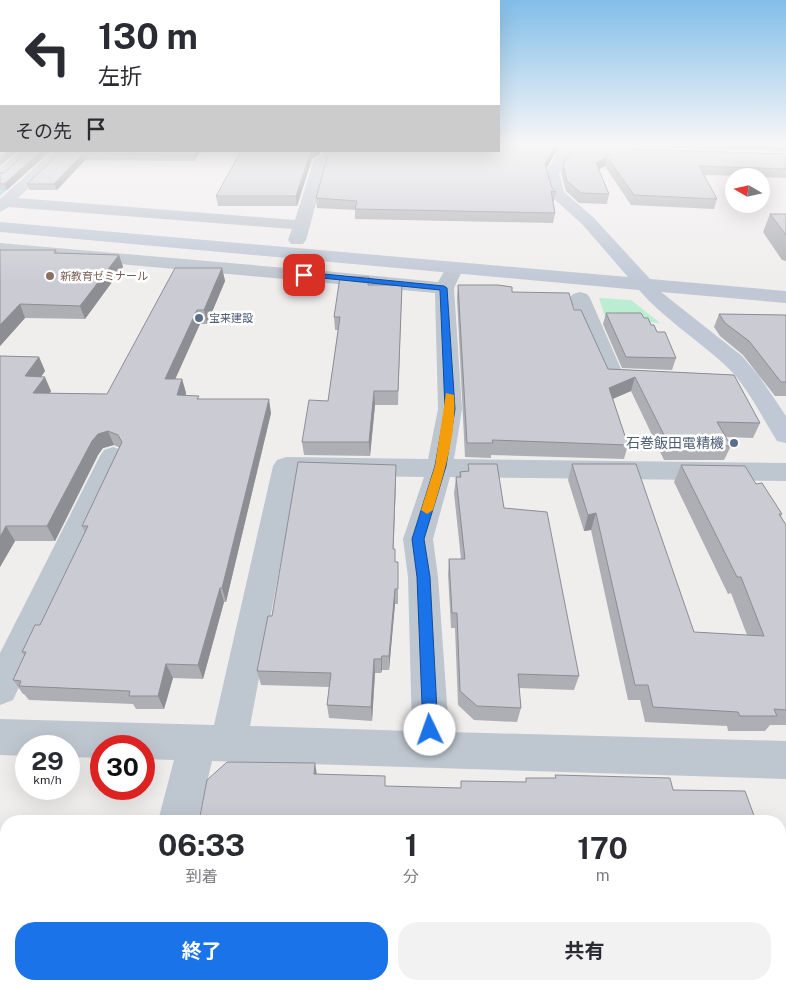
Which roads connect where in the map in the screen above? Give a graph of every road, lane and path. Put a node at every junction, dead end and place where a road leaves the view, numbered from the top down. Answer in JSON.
{"nodes":[{"id":1,"x":25,"y":191,"type":"edge"},
{"id":2,"x":311,"y":191,"type":"edge"},
{"id":3,"x":556,"y":191,"type":"edge"},
{"id":4,"x":3,"y":216,"type":"edge"},
{"id":5,"x":298,"y":232,"type":"junction"},
{"id":6,"x":0,"y":248,"type":"edge"},
{"id":7,"x":314,"y":254,"type":"junction"},
{"id":8,"x":628,"y":267,"type":"junction"},
{"id":9,"x":707,"y":273,"type":"dead end"},
{"id":10,"x":304,"y":275,"type":"junction"},
{"id":11,"x":449,"y":279,"type":"junction"},
{"id":12,"x":645,"y":285,"type":"junction"},
{"id":13,"x":786,"y":297,"type":"edge"},
{"id":14,"x":580,"y":298,"type":"dead end"},
{"id":15,"x":661,"y":378,"type":"edge"},
{"id":16,"x":719,"y":380,"type":"edge"},
{"id":17,"x":751,"y":381,"type":"junction"},
{"id":18,"x":783,"y":425,"type":"edge"},
{"id":19,"x":114,"y":456,"type":"edge"},
{"id":20,"x":440,"y":466,"type":"junction"},
{"id":21,"x":786,"y":472,"type":"edge"},
{"id":22,"x":0,"y":689,"type":"edge"},
{"id":23,"x":0,"y":737,"type":"edge"},
{"id":24,"x":213,"y":743,"type":"junction"},
{"id":25,"x":431,"y":749,"type":"junction"},
{"id":26,"x":786,"y":760,"type":"edge"},
{"id":27,"x":181,"y":815,"type":"edge"}],
"edges":[{"from":1,"to":4,"type":"street"},
{"from":2,"to":5,"type":"street"},
{"from":3,"to":8,"type":"street"},
{"from":4,"to":5,"type":"street"},
{"from":4,"to":7,"type":"street"},
{"from":5,"to":8,"type":"street"},
{"from":6,"to":10,"type":"street"},
{"from":7,"to":10,"type":"street"},
{"from":7,"to":11,"type":"street"},
{"from":8,"to":9,"type":"street"},
{"from":8,"to":12,"type":"street"},
{"from":10,"to":11,"type":"street"},
{"from":11,"to":12,"type":"street"},
{"from":11,"to":20,"type":"street"},
{"from":12,"to":13,"type":"street"},
{"from":12,"to":17,"type":"street"},
{"from":14,"to":15,"type":"street"},
{"from":16,"to":17,"type":"street"},
{"from":17,"to":18,"type":"street"},
{"from":19,"to":22,"type":"street"},
{"from":20,"to":21,"type":"street"},
{"from":20,"to":24,"type":"street"},
{"from":20,"to":25,"type":"street"},
{"from":23,"to":24,"type":"street"},
{"from":24,"to":25,"type":"street"},
{"from":24,"to":27,"type":"street"},
{"from":25,"to":26,"type":"street"}]}
